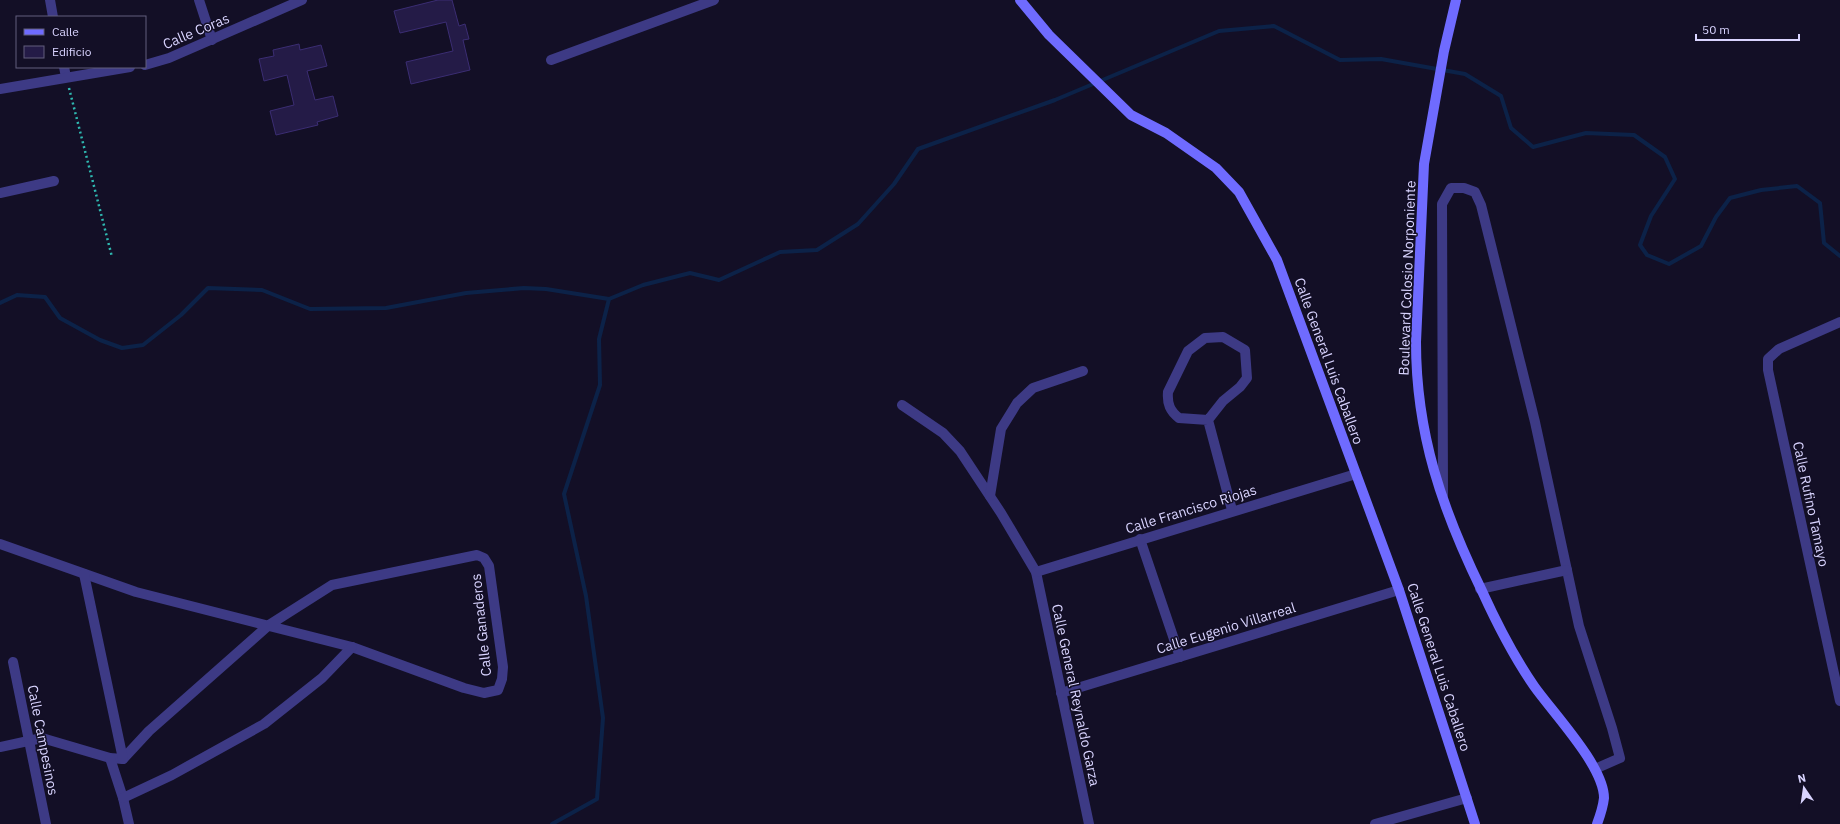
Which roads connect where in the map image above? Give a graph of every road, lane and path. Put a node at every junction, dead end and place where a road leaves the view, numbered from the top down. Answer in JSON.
{"nodes":[{"id":1,"x":50,"y":0,"type":"edge"},
{"id":2,"x":199,"y":0,"type":"edge"},
{"id":3,"x":302,"y":0,"type":"edge"},
{"id":4,"x":714,"y":0,"type":"edge"},
{"id":5,"x":1020,"y":0,"type":"edge"},
{"id":6,"x":1456,"y":0,"type":"edge"},
{"id":7,"x":53,"y":16,"type":"edge"},
{"id":8,"x":212,"y":40,"type":"junction"},
{"id":9,"x":551,"y":60,"type":"dead end"},
{"id":10,"x":146,"y":65,"type":"edge"},
{"id":11,"x":64,"y":68,"type":"edge"},
{"id":12,"x":124,"y":68,"type":"edge"},
{"id":13,"x":66,"y":77,"type":"junction"},
{"id":14,"x":0,"y":89,"type":"edge"},
{"id":15,"x":54,"y":181,"type":"dead end"},
{"id":16,"x":0,"y":193,"type":"edge"},
{"id":17,"x":112,"y":256,"type":"dead end"},
{"id":18,"x":1840,"y":322,"type":"edge"},
{"id":19,"x":1083,"y":371,"type":"dead end"},
{"id":20,"x":902,"y":405,"type":"dead end"},
{"id":21,"x":1208,"y":420,"type":"junction"},
{"id":22,"x":1356,"y":474,"type":"junction"},
{"id":23,"x":990,"y":496,"type":"junction"},
{"id":24,"x":1443,"y":498,"type":"junction"},
{"id":25,"x":1232,"y":510,"type":"junction"},
{"id":26,"x":1140,"y":539,"type":"junction"},
{"id":27,"x":0,"y":544,"type":"edge"},
{"id":28,"x":1567,"y":570,"type":"junction"},
{"id":29,"x":1036,"y":572,"type":"junction"},
{"id":30,"x":84,"y":574,"type":"junction"},
{"id":31,"x":1480,"y":589,"type":"junction"},
{"id":32,"x":1399,"y":590,"type":"junction"},
{"id":33,"x":270,"y":625,"type":"junction"},
{"id":34,"x":352,"y":647,"type":"junction"},
{"id":35,"x":1180,"y":657,"type":"junction"},
{"id":36,"x":13,"y":662,"type":"dead end"},
{"id":37,"x":1061,"y":693,"type":"junction"},
{"id":38,"x":1839,"y":696,"type":"edge"},
{"id":39,"x":30,"y":740,"type":"junction"},
{"id":40,"x":0,"y":747,"type":"edge"},
{"id":41,"x":110,"y":758,"type":"junction"},
{"id":42,"x":123,"y":759,"type":"junction"},
{"id":43,"x":1595,"y":769,"type":"junction"},
{"id":44,"x":123,"y":798,"type":"junction"},
{"id":45,"x":1467,"y":798,"type":"junction"},
{"id":46,"x":46,"y":824,"type":"edge"},
{"id":47,"x":129,"y":824,"type":"edge"},
{"id":48,"x":1089,"y":824,"type":"edge"},
{"id":49,"x":1375,"y":824,"type":"edge"},
{"id":50,"x":1475,"y":824,"type":"edge"},
{"id":51,"x":1597,"y":824,"type":"edge"}],
"edges":[{"from":1,"to":7,"type":"street"},
{"from":2,"to":8,"type":"street"},
{"from":3,"to":8,"type":"street","name":"Calle Coras"},
{"from":4,"to":9,"type":"street"},
{"from":5,"to":22,"type":"street","name":"Calle General Luis Caballero"},
{"from":6,"to":24,"type":"street","name":"Boulevard Colosio Norponiente"},
{"from":8,"to":10,"type":"street","name":"Calle Coras"},
{"from":11,"to":13,"type":"street"},
{"from":12,"to":13,"type":"street"},
{"from":13,"to":14,"type":"street"},
{"from":13,"to":17,"type":"path"},
{"from":15,"to":16,"type":"street"},
{"from":18,"to":38,"type":"street","name":"Calle Rufino Tamayo"},
{"from":19,"to":23,"type":"street"},
{"from":20,"to":23,"type":"street","name":"Calle General Reynaldo Garza"},
{"from":21,"to":21,"type":"street"},
{"from":21,"to":25,"type":"street"},
{"from":22,"to":25,"type":"street","name":"Calle Francisco Riojas"},
{"from":22,"to":32,"type":"street","name":"Calle General Luis Caballero"},
{"from":23,"to":29,"type":"street","name":"Calle General Reynaldo Garza"},
{"from":24,"to":28,"type":"street"},
{"from":24,"to":31,"type":"street","name":"Boulevard Colosio Norponiente"},
{"from":25,"to":26,"type":"street","name":"Calle Francisco Riojas"},
{"from":26,"to":29,"type":"street","name":"Calle Francisco Riojas"},
{"from":26,"to":35,"type":"street"},
{"from":27,"to":30,"type":"street"},
{"from":28,"to":31,"type":"street"},
{"from":28,"to":43,"type":"street"},
{"from":29,"to":37,"type":"street","name":"Calle General Reynaldo Garza"},
{"from":30,"to":33,"type":"street"},
{"from":30,"to":42,"type":"street"},
{"from":31,"to":43,"type":"street","name":"Boulevard Colosio Norponiente"},
{"from":32,"to":35,"type":"street","name":"Calle Eugenio Villarreal"},
{"from":32,"to":45,"type":"street","name":"Calle General Luis Caballero"},
{"from":33,"to":34,"type":"street"},
{"from":33,"to":34,"type":"street","name":"Calle Ganaderos"},
{"from":33,"to":42,"type":"street"},
{"from":34,"to":44,"type":"street"},
{"from":35,"to":37,"type":"street","name":"Calle Eugenio Villarreal"},
{"from":36,"to":39,"type":"street","name":"Calle Campesinos"},
{"from":37,"to":48,"type":"street","name":"Calle General Reynaldo Garza"},
{"from":39,"to":40,"type":"street"},
{"from":39,"to":41,"type":"street"},
{"from":39,"to":46,"type":"street","name":"Calle Campesinos"},
{"from":41,"to":42,"type":"street"},
{"from":41,"to":44,"type":"street"},
{"from":43,"to":51,"type":"street","name":"Boulevard Colosio Norponiente"},
{"from":44,"to":47,"type":"street"},
{"from":45,"to":49,"type":"street"},
{"from":45,"to":50,"type":"street","name":"Calle General Luis Caballero"}]}
